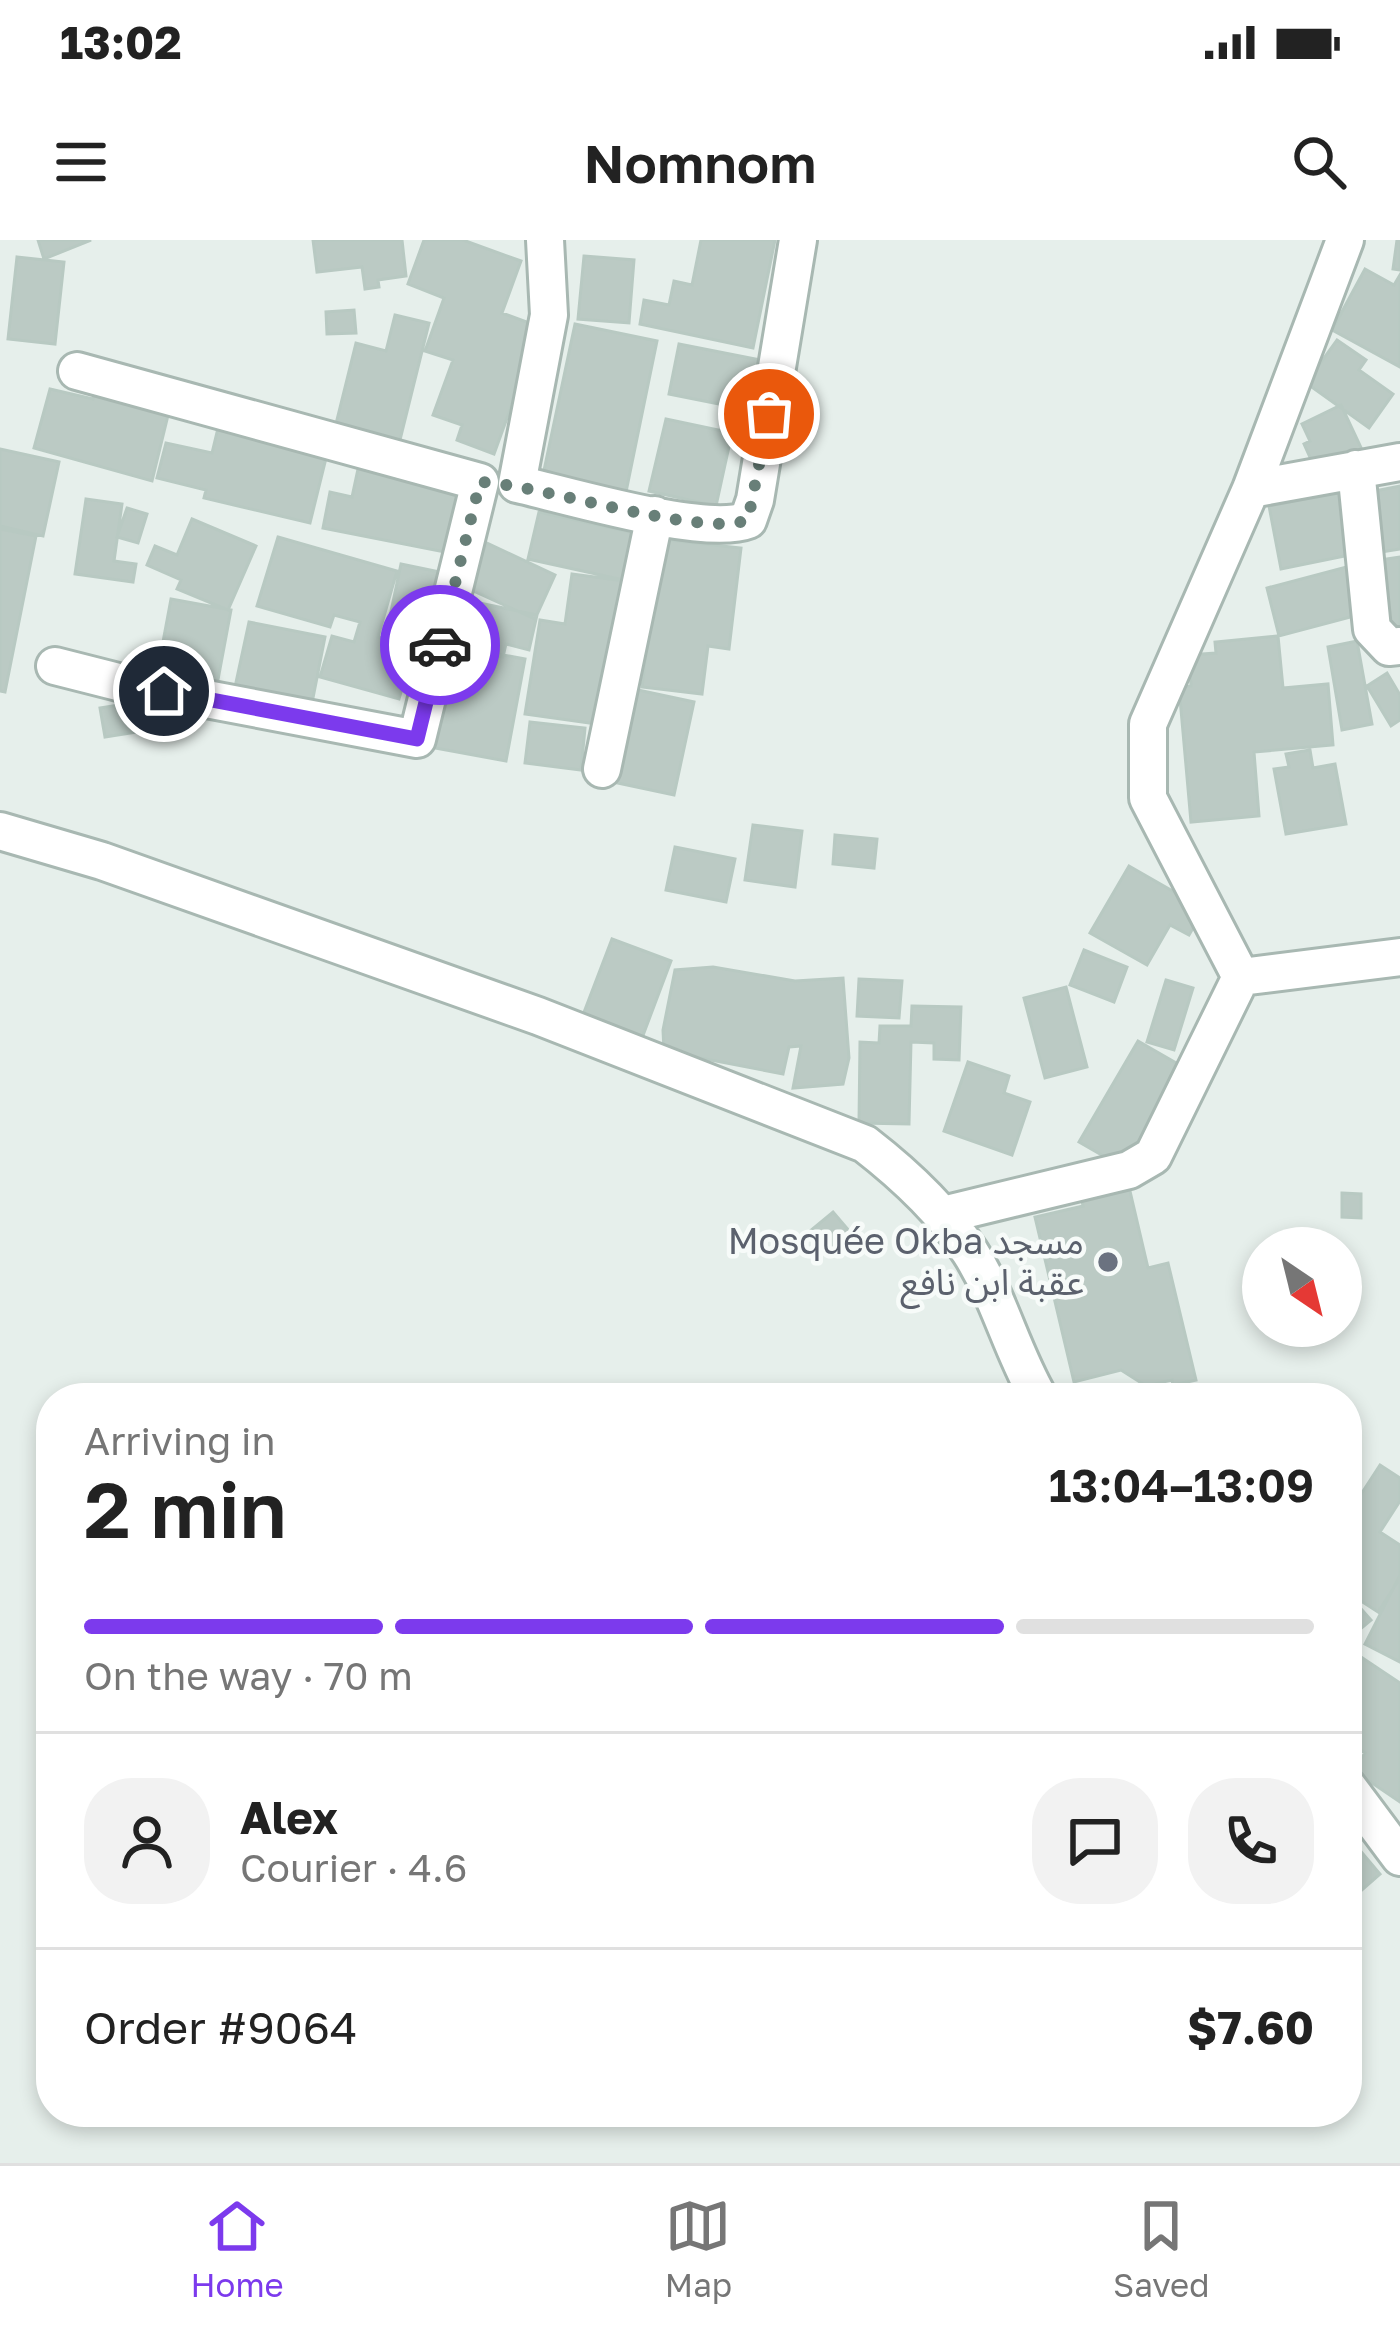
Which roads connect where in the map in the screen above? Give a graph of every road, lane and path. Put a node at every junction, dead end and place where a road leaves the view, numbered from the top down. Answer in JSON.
{"nodes":[{"id":1,"x":545,"y":240,"type":"edge"},
{"id":2,"x":798,"y":240,"type":"edge"},
{"id":3,"x":1345,"y":240,"type":"edge"},
{"id":4,"x":77,"y":371,"type":"dead end"},
{"id":5,"x":1400,"y":462,"type":"edge"},
{"id":6,"x":1356,"y":470,"type":"junction"},
{"id":7,"x":480,"y":482,"type":"junction"},
{"id":8,"x":517,"y":484,"type":"junction"},
{"id":9,"x":1251,"y":489,"type":"junction"},
{"id":10,"x":655,"y":515,"type":"junction"},
{"id":11,"x":1400,"y":646,"type":"edge"},
{"id":12,"x":55,"y":666,"type":"dead end"},
{"id":13,"x":602,"y":769,"type":"dead end"},
{"id":14,"x":0,"y":831,"type":"edge"},
{"id":15,"x":1400,"y":957,"type":"edge"},
{"id":16,"x":1241,"y":977,"type":"junction"},
{"id":17,"x":943,"y":1215,"type":"junction"},
{"id":18,"x":1032,"y":1383,"type":"edge"},
{"id":19,"x":1362,"y":1806,"type":"edge"},
{"id":20,"x":1400,"y":1857,"type":"edge"}],
"edges":[{"from":1,"to":8,"type":"street"},
{"from":2,"to":10,"type":"street"},
{"from":3,"to":9,"type":"street"},
{"from":4,"to":7,"type":"street"},
{"from":5,"to":6,"type":"street"},
{"from":6,"to":9,"type":"street"},
{"from":6,"to":11,"type":"street"},
{"from":7,"to":8,"type":"street"},
{"from":7,"to":12,"type":"street"},
{"from":8,"to":10,"type":"street"},
{"from":9,"to":16,"type":"street"},
{"from":10,"to":13,"type":"street"},
{"from":14,"to":17,"type":"street"},
{"from":15,"to":16,"type":"street"},
{"from":16,"to":17,"type":"street"},
{"from":17,"to":18,"type":"street"},
{"from":19,"to":20,"type":"street"}]}
